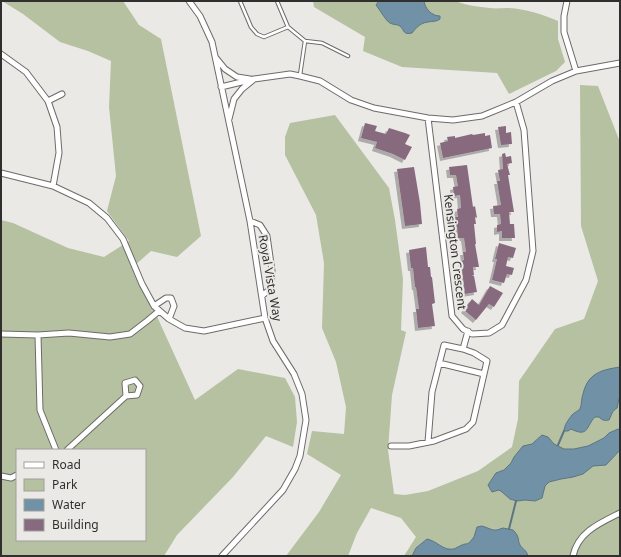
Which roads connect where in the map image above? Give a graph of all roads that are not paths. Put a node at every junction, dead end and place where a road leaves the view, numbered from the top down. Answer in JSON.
{"nodes":[{"id":1,"x":189,"y":1,"type":"edge"},
{"id":2,"x":240,"y":1,"type":"edge"},
{"id":3,"x":277,"y":1,"type":"edge"},
{"id":4,"x":567,"y":1,"type":"edge"},
{"id":5,"x":288,"y":27,"type":"junction"},
{"id":6,"x":305,"y":41,"type":"junction"},
{"id":7,"x":1,"y":54,"type":"edge"},
{"id":8,"x":348,"y":56,"type":"dead end"},
{"id":9,"x":215,"y":58,"type":"junction"},
{"id":10,"x":620,"y":63,"type":"edge"},
{"id":11,"x":576,"y":71,"type":"junction"},
{"id":12,"x":300,"y":76,"type":"junction"},
{"id":13,"x":254,"y":79,"type":"junction"},
{"id":14,"x":221,"y":87,"type":"junction"},
{"id":15,"x":62,"y":94,"type":"dead end"},
{"id":16,"x":48,"y":101,"type":"junction"},
{"id":17,"x":516,"y":102,"type":"junction"},
{"id":18,"x":428,"y":118,"type":"junction"},
{"id":19,"x":229,"y":122,"type":"junction"},
{"id":20,"x":1,"y":173,"type":"edge"},
{"id":21,"x":53,"y":186,"type":"junction"},
{"id":22,"x":250,"y":221,"type":"junction"},
{"id":23,"x":262,"y":296,"type":"junction"},
{"id":24,"x":154,"y":306,"type":"junction"},
{"id":25,"x":159,"y":311,"type":"junction"},
{"id":26,"x":265,"y":318,"type":"junction"},
{"id":27,"x":169,"y":319,"type":"junction"},
{"id":28,"x":468,"y":331,"type":"junction"},
{"id":29,"x":1,"y":334,"type":"edge"},
{"id":30,"x":38,"y":334,"type":"junction"},
{"id":31,"x":463,"y":349,"type":"junction"},
{"id":32,"x":439,"y":363,"type":"junction"},
{"id":33,"x":484,"y":374,"type":"junction"},
{"id":34,"x":126,"y":396,"type":"dead end"},
{"id":35,"x":428,"y":442,"type":"junction"},
{"id":36,"x":392,"y":446,"type":"dead end"},
{"id":37,"x":56,"y":449,"type":"edge"},
{"id":38,"x":67,"y":449,"type":"edge"},
{"id":39,"x":1,"y":476,"type":"edge"},
{"id":40,"x":16,"y":476,"type":"edge"},
{"id":41,"x":620,"y":513,"type":"edge"},
{"id":42,"x":222,"y":556,"type":"edge"},
{"id":43,"x":573,"y":556,"type":"edge"}],
"edges":[{"from":1,"to":9,"type":"street","name":"Royal Vista Way"},
{"from":2,"to":5,"type":"lane"},
{"from":3,"to":5,"type":"lane"},
{"from":4,"to":11,"type":"street"},
{"from":5,"to":6,"type":"lane"},
{"from":6,"to":8,"type":"lane"},
{"from":6,"to":12,"type":"lane"},
{"from":7,"to":16,"type":"street"},
{"from":9,"to":13,"type":"street"},
{"from":9,"to":14,"type":"street","name":"Royal Vista Way"},
{"from":10,"to":11,"type":"street"},
{"from":11,"to":17,"type":"street"},
{"from":12,"to":13,"type":"street"},
{"from":12,"to":18,"type":"street"},
{"from":13,"to":14,"type":"street"},
{"from":13,"to":19,"type":"street"},
{"from":14,"to":19,"type":"street","name":"Royal Vista Way"},
{"from":15,"to":16,"type":"street"},
{"from":16,"to":21,"type":"street"},
{"from":17,"to":18,"type":"street"},
{"from":17,"to":28,"type":"street"},
{"from":18,"to":28,"type":"street","name":"Kensington Crescent"},
{"from":19,"to":22,"type":"street","name":"Royal Vista Way"},
{"from":20,"to":21,"type":"street"},
{"from":21,"to":24,"type":"street"},
{"from":22,"to":23,"type":"street","name":"Royal Vista Way"},
{"from":22,"to":23,"type":"street"},
{"from":23,"to":26,"type":"street","name":"Royal Vista Way"},
{"from":24,"to":25,"type":"street"},
{"from":24,"to":27,"type":"street"},
{"from":25,"to":27,"type":"street"},
{"from":25,"to":30,"type":"street"},
{"from":26,"to":27,"type":"street"},
{"from":26,"to":42,"type":"street","name":"Royal Vista Way"},
{"from":28,"to":31,"type":"street"},
{"from":29,"to":30,"type":"street"},
{"from":30,"to":37,"type":"street"},
{"from":31,"to":32,"type":"street"},
{"from":31,"to":33,"type":"street"},
{"from":32,"to":33,"type":"street"},
{"from":32,"to":35,"type":"street"},
{"from":33,"to":35,"type":"street"},
{"from":34,"to":38,"type":"street"},
{"from":35,"to":36,"type":"street"},
{"from":39,"to":40,"type":"street"},
{"from":41,"to":43,"type":"street"}]}
